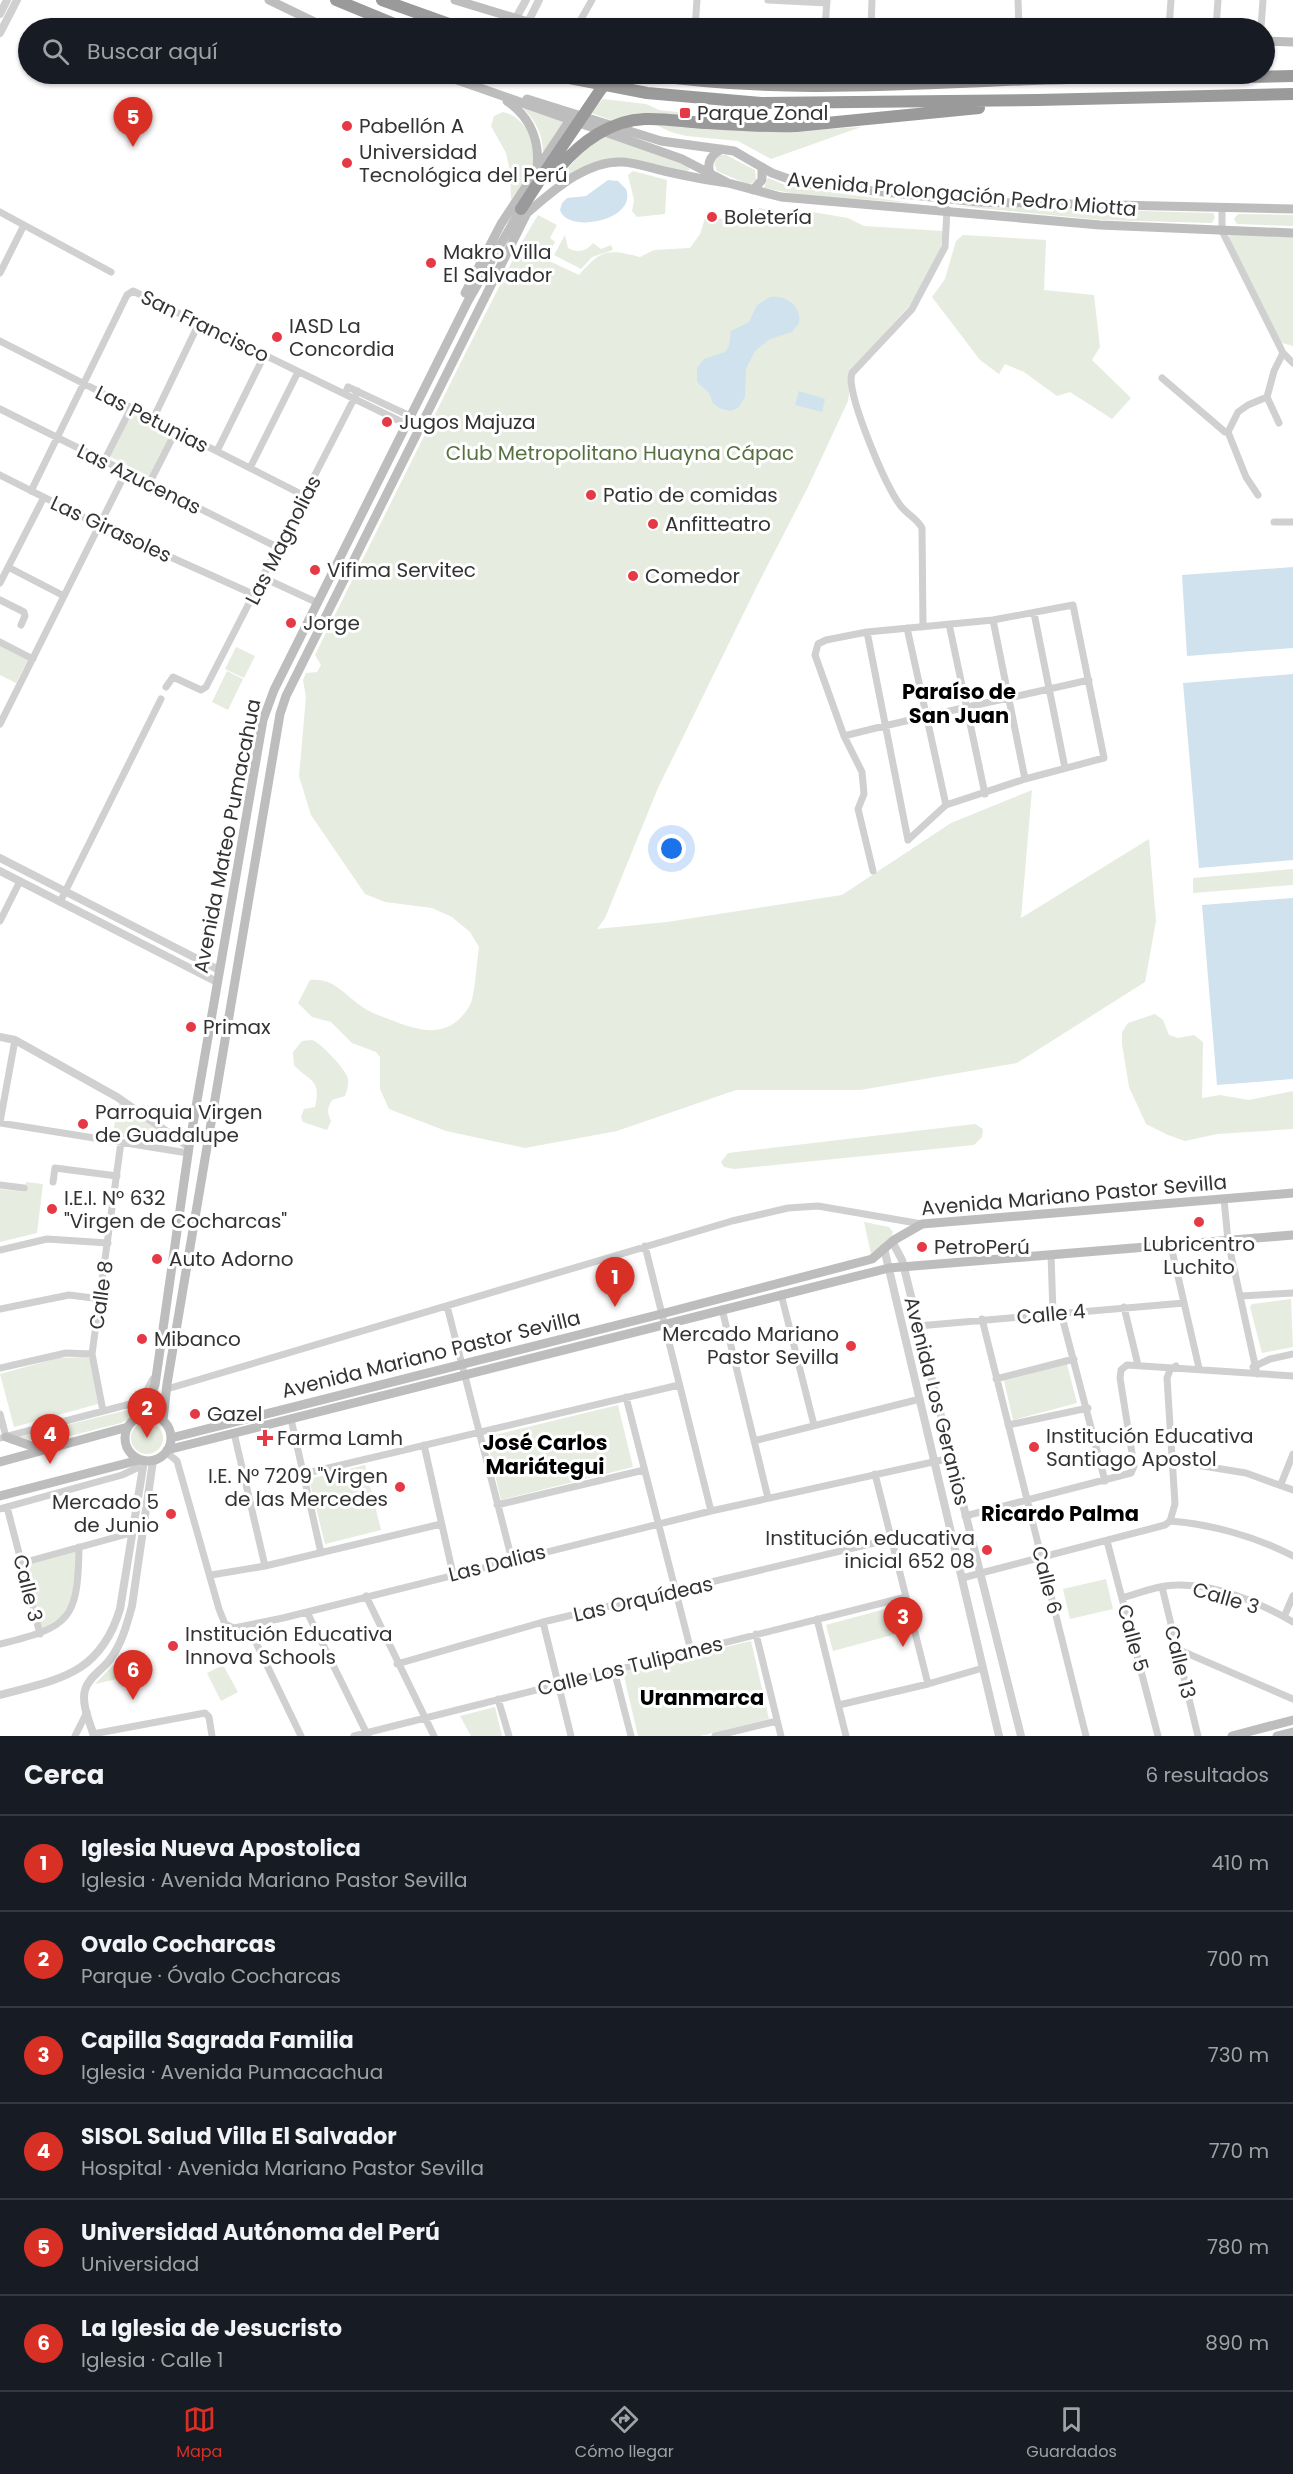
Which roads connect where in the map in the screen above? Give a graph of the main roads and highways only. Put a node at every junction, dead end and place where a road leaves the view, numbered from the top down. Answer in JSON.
{"nodes":[{"id":1,"x":269,"y":0,"type":"edge"},
{"id":2,"x":336,"y":0,"type":"edge"},
{"id":3,"x":382,"y":0,"type":"edge"},
{"id":4,"x":455,"y":0,"type":"edge"},
{"id":5,"x":473,"y":3,"type":"edge"},
{"id":6,"x":306,"y":18,"type":"edge"},
{"id":7,"x":380,"y":18,"type":"edge"},
{"id":8,"x":432,"y":18,"type":"edge"},
{"id":9,"x":516,"y":18,"type":"edge"},
{"id":10,"x":1275,"y":41,"type":"edge"},
{"id":11,"x":1293,"y":42,"type":"edge"},
{"id":12,"x":1275,"y":75,"type":"edge"},
{"id":13,"x":1291,"y":75,"type":"edge"},
{"id":14,"x":469,"y":84,"type":"edge"},
{"id":15,"x":601,"y":84,"type":"edge"},
{"id":16,"x":606,"y":84,"type":"edge"},
{"id":17,"x":759,"y":84,"type":"edge"},
{"id":18,"x":862,"y":84,"type":"edge"},
{"id":19,"x":495,"y":93,"type":"junction"},
{"id":20,"x":1293,"y":94,"type":"edge"},
{"id":21,"x":1036,"y":100,"type":"junction"},
{"id":22,"x":572,"y":116,"type":"junction"},
{"id":23,"x":722,"y":149,"type":"junction"},
{"id":24,"x":557,"y":164,"type":"junction"},
{"id":25,"x":762,"y":167,"type":"junction"},
{"id":26,"x":537,"y":170,"type":"junction"},
{"id":27,"x":710,"y":173,"type":"junction"},
{"id":28,"x":728,"y":183,"type":"junction"},
{"id":29,"x":753,"y":190,"type":"junction"},
{"id":30,"x":1293,"y":209,"type":"edge"},
{"id":31,"x":524,"y":211,"type":"junction"},
{"id":32,"x":1293,"y":233,"type":"edge"},
{"id":33,"x":435,"y":368,"type":"junction"},
{"id":34,"x":1293,"y":1193,"type":"edge"},
{"id":35,"x":1293,"y":1235,"type":"edge"},
{"id":36,"x":663,"y":1319,"type":"junction"},
{"id":37,"x":143,"y":1415,"type":"junction"},
{"id":38,"x":163,"y":1420,"type":"junction"},
{"id":39,"x":128,"y":1427,"type":"junction"},
{"id":40,"x":3,"y":1438,"type":"edge"},
{"id":41,"x":171,"y":1438,"type":"junction"},
{"id":42,"x":43,"y":1450,"type":"junction"},
{"id":43,"x":167,"y":1451,"type":"junction"},
{"id":44,"x":144,"y":1460,"type":"junction"},
{"id":45,"x":0,"y":1462,"type":"edge"},
{"id":46,"x":0,"y":1496,"type":"edge"},
{"id":47,"x":1293,"y":1720,"type":"edge"},
{"id":48,"x":1293,"y":1732,"type":"edge"},
{"id":49,"x":1232,"y":1736,"type":"edge"},
{"id":50,"x":1276,"y":1736,"type":"edge"}],
"edges":[{"from":1,"to":6,"type":"main road"},
{"from":2,"to":7,"type":"highway"},
{"from":3,"to":8,"type":"highway"},
{"from":4,"to":5,"type":"main road"},
{"from":5,"to":9,"type":"main road"},
{"from":10,"to":11,"type":"main road"},
{"from":12,"to":13,"type":"highway"},
{"from":14,"to":19,"type":"main road"},
{"from":15,"to":21,"type":"highway"},
{"from":16,"to":24,"type":"highway","bridge":true},
{"from":17,"to":18,"type":"highway"},
{"from":19,"to":22,"type":"main road"},
{"from":19,"to":26,"type":"main road"},
{"from":20,"to":21,"type":"highway"},
{"from":21,"to":24,"type":"highway","bridge":true},
{"from":22,"to":23,"type":"main road","name":"Avenida Prolongación Pedro Miotta"},
{"from":22,"to":26,"type":"main road"},
{"from":22,"to":27,"type":"main road","name":"Avenida Prolongación Pedro Miotta"},
{"from":23,"to":25,"type":"main road","name":"Avenida Prolongación Pedro Miotta"},
{"from":23,"to":27,"type":"main road"},
{"from":24,"to":31,"type":"highway"},
{"from":25,"to":29,"type":"main road"},
{"from":25,"to":30,"type":"main road","name":"Avenida Prolongación Pedro Miotta"},
{"from":26,"to":33,"type":"main road"},
{"from":27,"to":28,"type":"main road","name":"Avenida Prolongación Pedro Miotta"},
{"from":28,"to":29,"type":"main road","name":"Avenida Prolongación Pedro Miotta"},
{"from":28,"to":31,"type":"main road"},
{"from":29,"to":32,"type":"main road","name":"Avenida Prolongación Pedro Miotta"},
{"from":31,"to":33,"type":"main road","name":"Avenida Mateo Pumacahua"},
{"from":31,"to":38,"type":"main road","name":"Avenida Mateo Pumacahua"},
{"from":33,"to":37,"type":"main road","name":"Avenida Mateo Pumacahua"},
{"from":34,"to":36,"type":"main road","name":"Avenida Mariano Pastor Sevilla"},
{"from":35,"to":36,"type":"main road","name":"Avenida Mariano Pastor Sevilla"},
{"from":36,"to":41,"type":"main road","name":"Avenida Mariano Pastor Sevilla"},
{"from":36,"to":43,"type":"main road","name":"Avenida Mariano Pastor Sevilla"},
{"from":37,"to":38,"type":"main road"},
{"from":37,"to":39,"type":"main road"},
{"from":38,"to":41,"type":"main road"},
{"from":39,"to":42,"type":"main road"},
{"from":39,"to":44,"type":"main road"},
{"from":40,"to":42,"type":"main road"},
{"from":41,"to":43,"type":"main road"},
{"from":42,"to":45,"type":"main road"},
{"from":43,"to":44,"type":"main road"},
{"from":44,"to":46,"type":"main road"},
{"from":47,"to":49,"type":"main road"},
{"from":48,"to":50,"type":"main road"}]}
